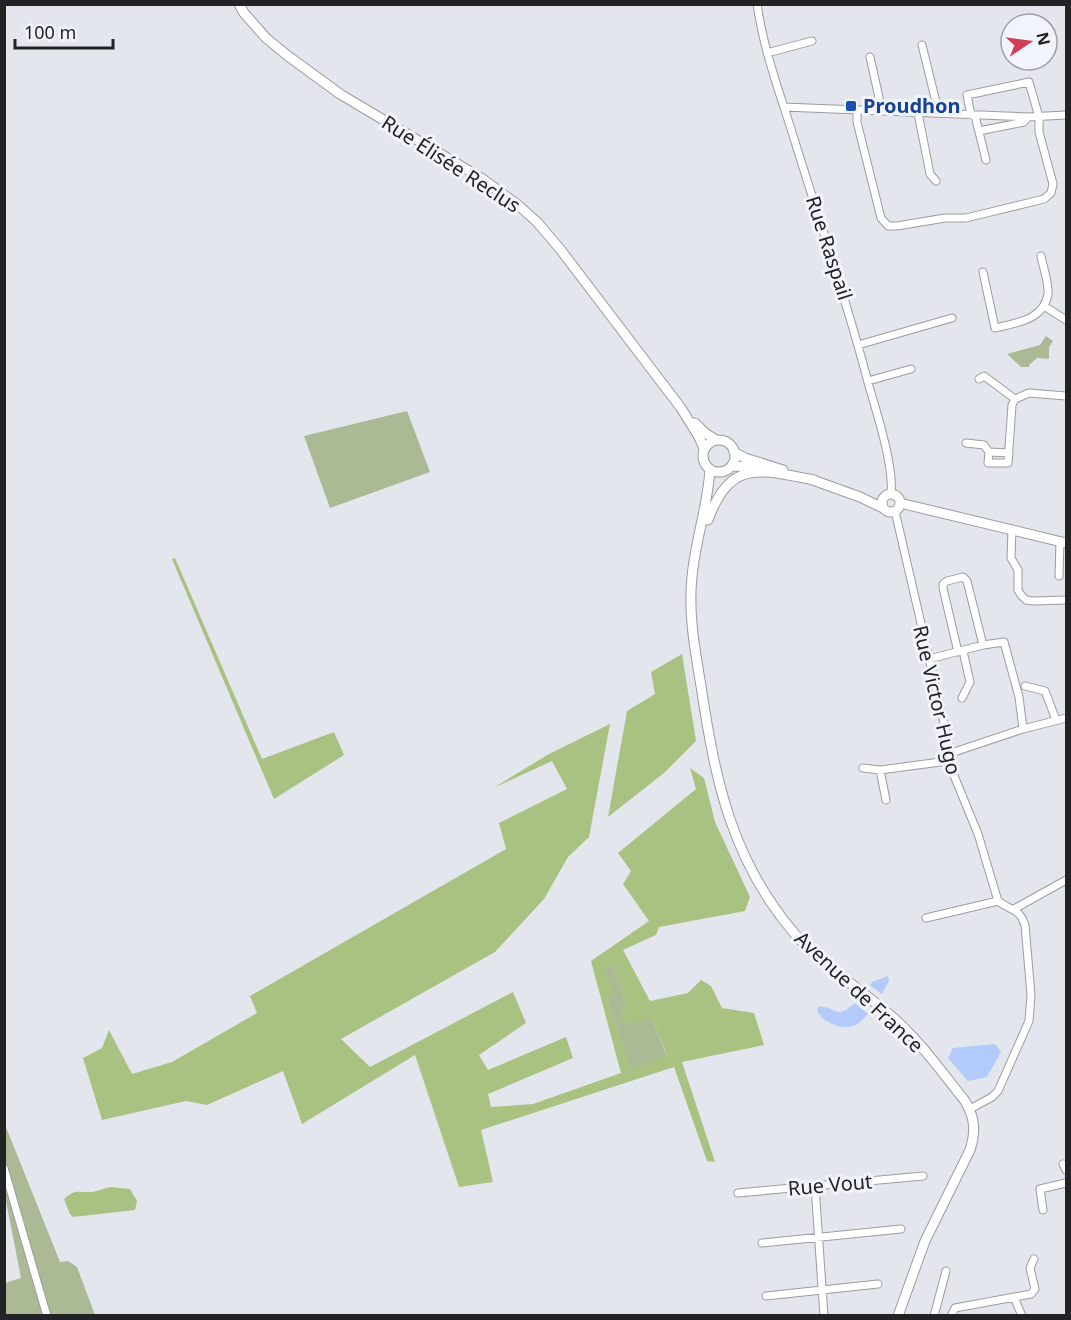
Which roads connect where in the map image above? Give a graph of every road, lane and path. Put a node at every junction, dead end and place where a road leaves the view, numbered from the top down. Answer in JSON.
{"nodes":[{"id":1,"x":239,"y":4,"type":"edge"},
{"id":2,"x":757,"y":4,"type":"edge"},
{"id":3,"x":812,"y":41,"type":"dead end"},
{"id":4,"x":922,"y":45,"type":"dead end"},
{"id":5,"x":767,"y":53,"type":"junction"},
{"id":6,"x":870,"y":57,"type":"dead end"},
{"id":7,"x":784,"y":107,"type":"junction"},
{"id":8,"x":857,"y":110,"type":"junction"},
{"id":9,"x":882,"y":111,"type":"junction"},
{"id":10,"x":918,"y":113,"type":"junction"},
{"id":11,"x":936,"y":113,"type":"junction"},
{"id":12,"x":973,"y":115,"type":"junction"},
{"id":13,"x":1066,"y":115,"type":"edge"},
{"id":14,"x":1028,"y":117,"type":"junction"},
{"id":15,"x":1039,"y":117,"type":"junction"},
{"id":16,"x":979,"y":131,"type":"junction"},
{"id":17,"x":986,"y":160,"type":"dead end"},
{"id":18,"x":936,"y":181,"type":"dead end"},
{"id":19,"x":1041,"y":256,"type":"dead end"},
{"id":20,"x":983,"y":272,"type":"dead end"},
{"id":21,"x":1044,"y":306,"type":"junction"},
{"id":22,"x":951,"y":318,"type":"dead end"},
{"id":23,"x":1066,"y":320,"type":"edge"},
{"id":24,"x":858,"y":345,"type":"junction"},
{"id":25,"x":911,"y":369,"type":"dead end"},
{"id":26,"x":979,"y":379,"type":"dead end"},
{"id":27,"x":868,"y":381,"type":"junction"},
{"id":28,"x":1066,"y":396,"type":"edge"},
{"id":29,"x":1015,"y":399,"type":"junction"},
{"id":30,"x":681,"y":408,"type":"junction"},
{"id":31,"x":716,"y":440,"type":"junction"},
{"id":32,"x":966,"y":443,"type":"dead end"},
{"id":33,"x":704,"y":449,"type":"junction"},
{"id":34,"x":735,"y":453,"type":"junction"},
{"id":35,"x":732,"y":466,"type":"junction"},
{"id":36,"x":710,"y":469,"type":"junction"},
{"id":37,"x":720,"y":472,"type":"junction"},
{"id":38,"x":800,"y":475,"type":"junction"},
{"id":39,"x":814,"y":480,"type":"junction"},
{"id":40,"x":888,"y":495,"type":"junction"},
{"id":41,"x":860,"y":497,"type":"junction"},
{"id":42,"x":898,"y":507,"type":"junction"},
{"id":43,"x":883,"y":508,"type":"junction"},
{"id":44,"x":704,"y":516,"type":"junction"},
{"id":45,"x":1012,"y":529,"type":"junction"},
{"id":46,"x":1065,"y":541,"type":"edge"},
{"id":47,"x":1059,"y":576,"type":"dead end"},
{"id":48,"x":691,"y":598,"type":"junction"},
{"id":49,"x":1066,"y":600,"type":"edge"},
{"id":50,"x":982,"y":645,"type":"junction"},
{"id":51,"x":961,"y":651,"type":"junction"},
{"id":52,"x":928,"y":659,"type":"junction"},
{"id":53,"x":1025,"y":686,"type":"dead end"},
{"id":54,"x":962,"y":698,"type":"dead end"},
{"id":55,"x":1066,"y":718,"type":"edge"},
{"id":56,"x":1056,"y":720,"type":"junction"},
{"id":57,"x":1023,"y":729,"type":"junction"},
{"id":58,"x":949,"y":757,"type":"junction"},
{"id":59,"x":863,"y":768,"type":"dead end"},
{"id":60,"x":880,"y":771,"type":"junction"},
{"id":61,"x":886,"y":800,"type":"dead end"},
{"id":62,"x":1066,"y":880,"type":"edge"},
{"id":63,"x":998,"y":901,"type":"junction"},
{"id":64,"x":1014,"y":909,"type":"junction"},
{"id":65,"x":926,"y":918,"type":"dead end"},
{"id":66,"x":970,"y":1109,"type":"junction"},
{"id":67,"x":4,"y":1168,"type":"edge"},
{"id":68,"x":923,"y":1176,"type":"dead end"},
{"id":69,"x":1066,"y":1183,"type":"edge"},
{"id":70,"x":815,"y":1186,"type":"junction"},
{"id":71,"x":738,"y":1193,"type":"dead end"},
{"id":72,"x":1042,"y":1210,"type":"dead end"},
{"id":73,"x":901,"y":1229,"type":"dead end"},
{"id":74,"x":819,"y":1238,"type":"junction"},
{"id":75,"x":762,"y":1243,"type":"dead end"},
{"id":76,"x":1034,"y":1259,"type":"dead end"},
{"id":77,"x":946,"y":1271,"type":"dead end"},
{"id":78,"x":878,"y":1284,"type":"dead end"},
{"id":79,"x":822,"y":1290,"type":"junction"},
{"id":80,"x":766,"y":1296,"type":"dead end"},
{"id":81,"x":1014,"y":1297,"type":"junction"},
{"id":82,"x":47,"y":1316,"type":"edge"},
{"id":83,"x":824,"y":1316,"type":"edge"},
{"id":84,"x":898,"y":1316,"type":"edge"},
{"id":85,"x":934,"y":1316,"type":"edge"},
{"id":86,"x":951,"y":1316,"type":"edge"},
{"id":87,"x":1022,"y":1316,"type":"edge"}],
"edges":[{"from":1,"to":30,"type":"street","name":"Rue Élisée Reclus"},
{"from":2,"to":5,"type":"street","name":"Rue Raspail"},
{"from":3,"to":5,"type":"street"},
{"from":4,"to":11,"type":"street"},
{"from":5,"to":7,"type":"street","name":"Rue Raspail"},
{"from":6,"to":9,"type":"street"},
{"from":7,"to":8,"type":"street"},
{"from":7,"to":24,"type":"street","name":"Rue Raspail"},
{"from":8,"to":9,"type":"street"},
{"from":8,"to":15,"type":"street"},
{"from":9,"to":10,"type":"street"},
{"from":10,"to":11,"type":"street"},
{"from":10,"to":18,"type":"street"},
{"from":11,"to":12,"type":"street"},
{"from":12,"to":14,"type":"street"},
{"from":12,"to":15,"type":"street"},
{"from":12,"to":16,"type":"street"},
{"from":13,"to":15,"type":"street"},
{"from":14,"to":15,"type":"street"},
{"from":14,"to":16,"type":"street"},
{"from":16,"to":17,"type":"street"},
{"from":19,"to":21,"type":"street"},
{"from":20,"to":21,"type":"street"},
{"from":21,"to":23,"type":"street"},
{"from":22,"to":24,"type":"street"},
{"from":24,"to":27,"type":"street","name":"Rue Raspail"},
{"from":25,"to":27,"type":"street"},
{"from":26,"to":29,"type":"street"},
{"from":27,"to":40,"type":"street","name":"Rue Raspail"},
{"from":28,"to":29,"type":"street"},
{"from":29,"to":32,"type":"street"},
{"from":30,"to":31,"type":"street","name":"Rue Élisée Reclus"},
{"from":30,"to":33,"type":"street","name":"Rue Élisée Reclus"},
{"from":31,"to":33,"type":"street"},
{"from":31,"to":34,"type":"street"},
{"from":33,"to":36,"type":"street"},
{"from":34,"to":35,"type":"street"},
{"from":34,"to":38,"type":"street"},
{"from":35,"to":37,"type":"street"},
{"from":35,"to":38,"type":"street"},
{"from":36,"to":37,"type":"street"},
{"from":36,"to":44,"type":"street","name":"Avenue de France"},
{"from":37,"to":44,"type":"street","name":"Avenue de France"},
{"from":38,"to":39,"type":"street"},
{"from":39,"to":41,"type":"street"},
{"from":39,"to":48,"type":"street"},
{"from":40,"to":41,"type":"street"},
{"from":40,"to":42,"type":"street"},
{"from":40,"to":43,"type":"street"},
{"from":41,"to":43,"type":"street"},
{"from":42,"to":43,"type":"street"},
{"from":42,"to":45,"type":"street"},
{"from":42,"to":52,"type":"street","name":"Rue Victor Hugo"},
{"from":44,"to":48,"type":"street","name":"Avenue de France"},
{"from":45,"to":46,"type":"street"},
{"from":45,"to":49,"type":"street"},
{"from":46,"to":47,"type":"street"},
{"from":48,"to":66,"type":"street","name":"Avenue de France"},
{"from":50,"to":51,"type":"street"},
{"from":50,"to":51,"type":"street"},
{"from":50,"to":57,"type":"street"},
{"from":51,"to":52,"type":"street"},
{"from":51,"to":54,"type":"street"},
{"from":52,"to":58,"type":"street","name":"Rue Victor Hugo"},
{"from":53,"to":56,"type":"street"},
{"from":55,"to":56,"type":"street"},
{"from":56,"to":57,"type":"street"},
{"from":57,"to":58,"type":"street"},
{"from":58,"to":60,"type":"street"},
{"from":58,"to":63,"type":"street","name":"Rue Victor Hugo"},
{"from":59,"to":60,"type":"street"},
{"from":60,"to":61,"type":"street"},
{"from":62,"to":64,"type":"street"},
{"from":63,"to":64,"type":"street"},
{"from":63,"to":65,"type":"street"},
{"from":64,"to":66,"type":"street"},
{"from":66,"to":84,"type":"street"},
{"from":67,"to":82,"type":"street"},
{"from":68,"to":70,"type":"street","name":"Rue Vout"},
{"from":69,"to":72,"type":"street"},
{"from":70,"to":71,"type":"street","name":"Rue Vout"},
{"from":70,"to":74,"type":"street"},
{"from":73,"to":74,"type":"street"},
{"from":74,"to":75,"type":"street"},
{"from":74,"to":79,"type":"street"},
{"from":76,"to":81,"type":"street"},
{"from":77,"to":85,"type":"street"},
{"from":78,"to":79,"type":"street"},
{"from":79,"to":80,"type":"street"},
{"from":79,"to":83,"type":"street"},
{"from":81,"to":86,"type":"street"},
{"from":81,"to":87,"type":"street"}]}
